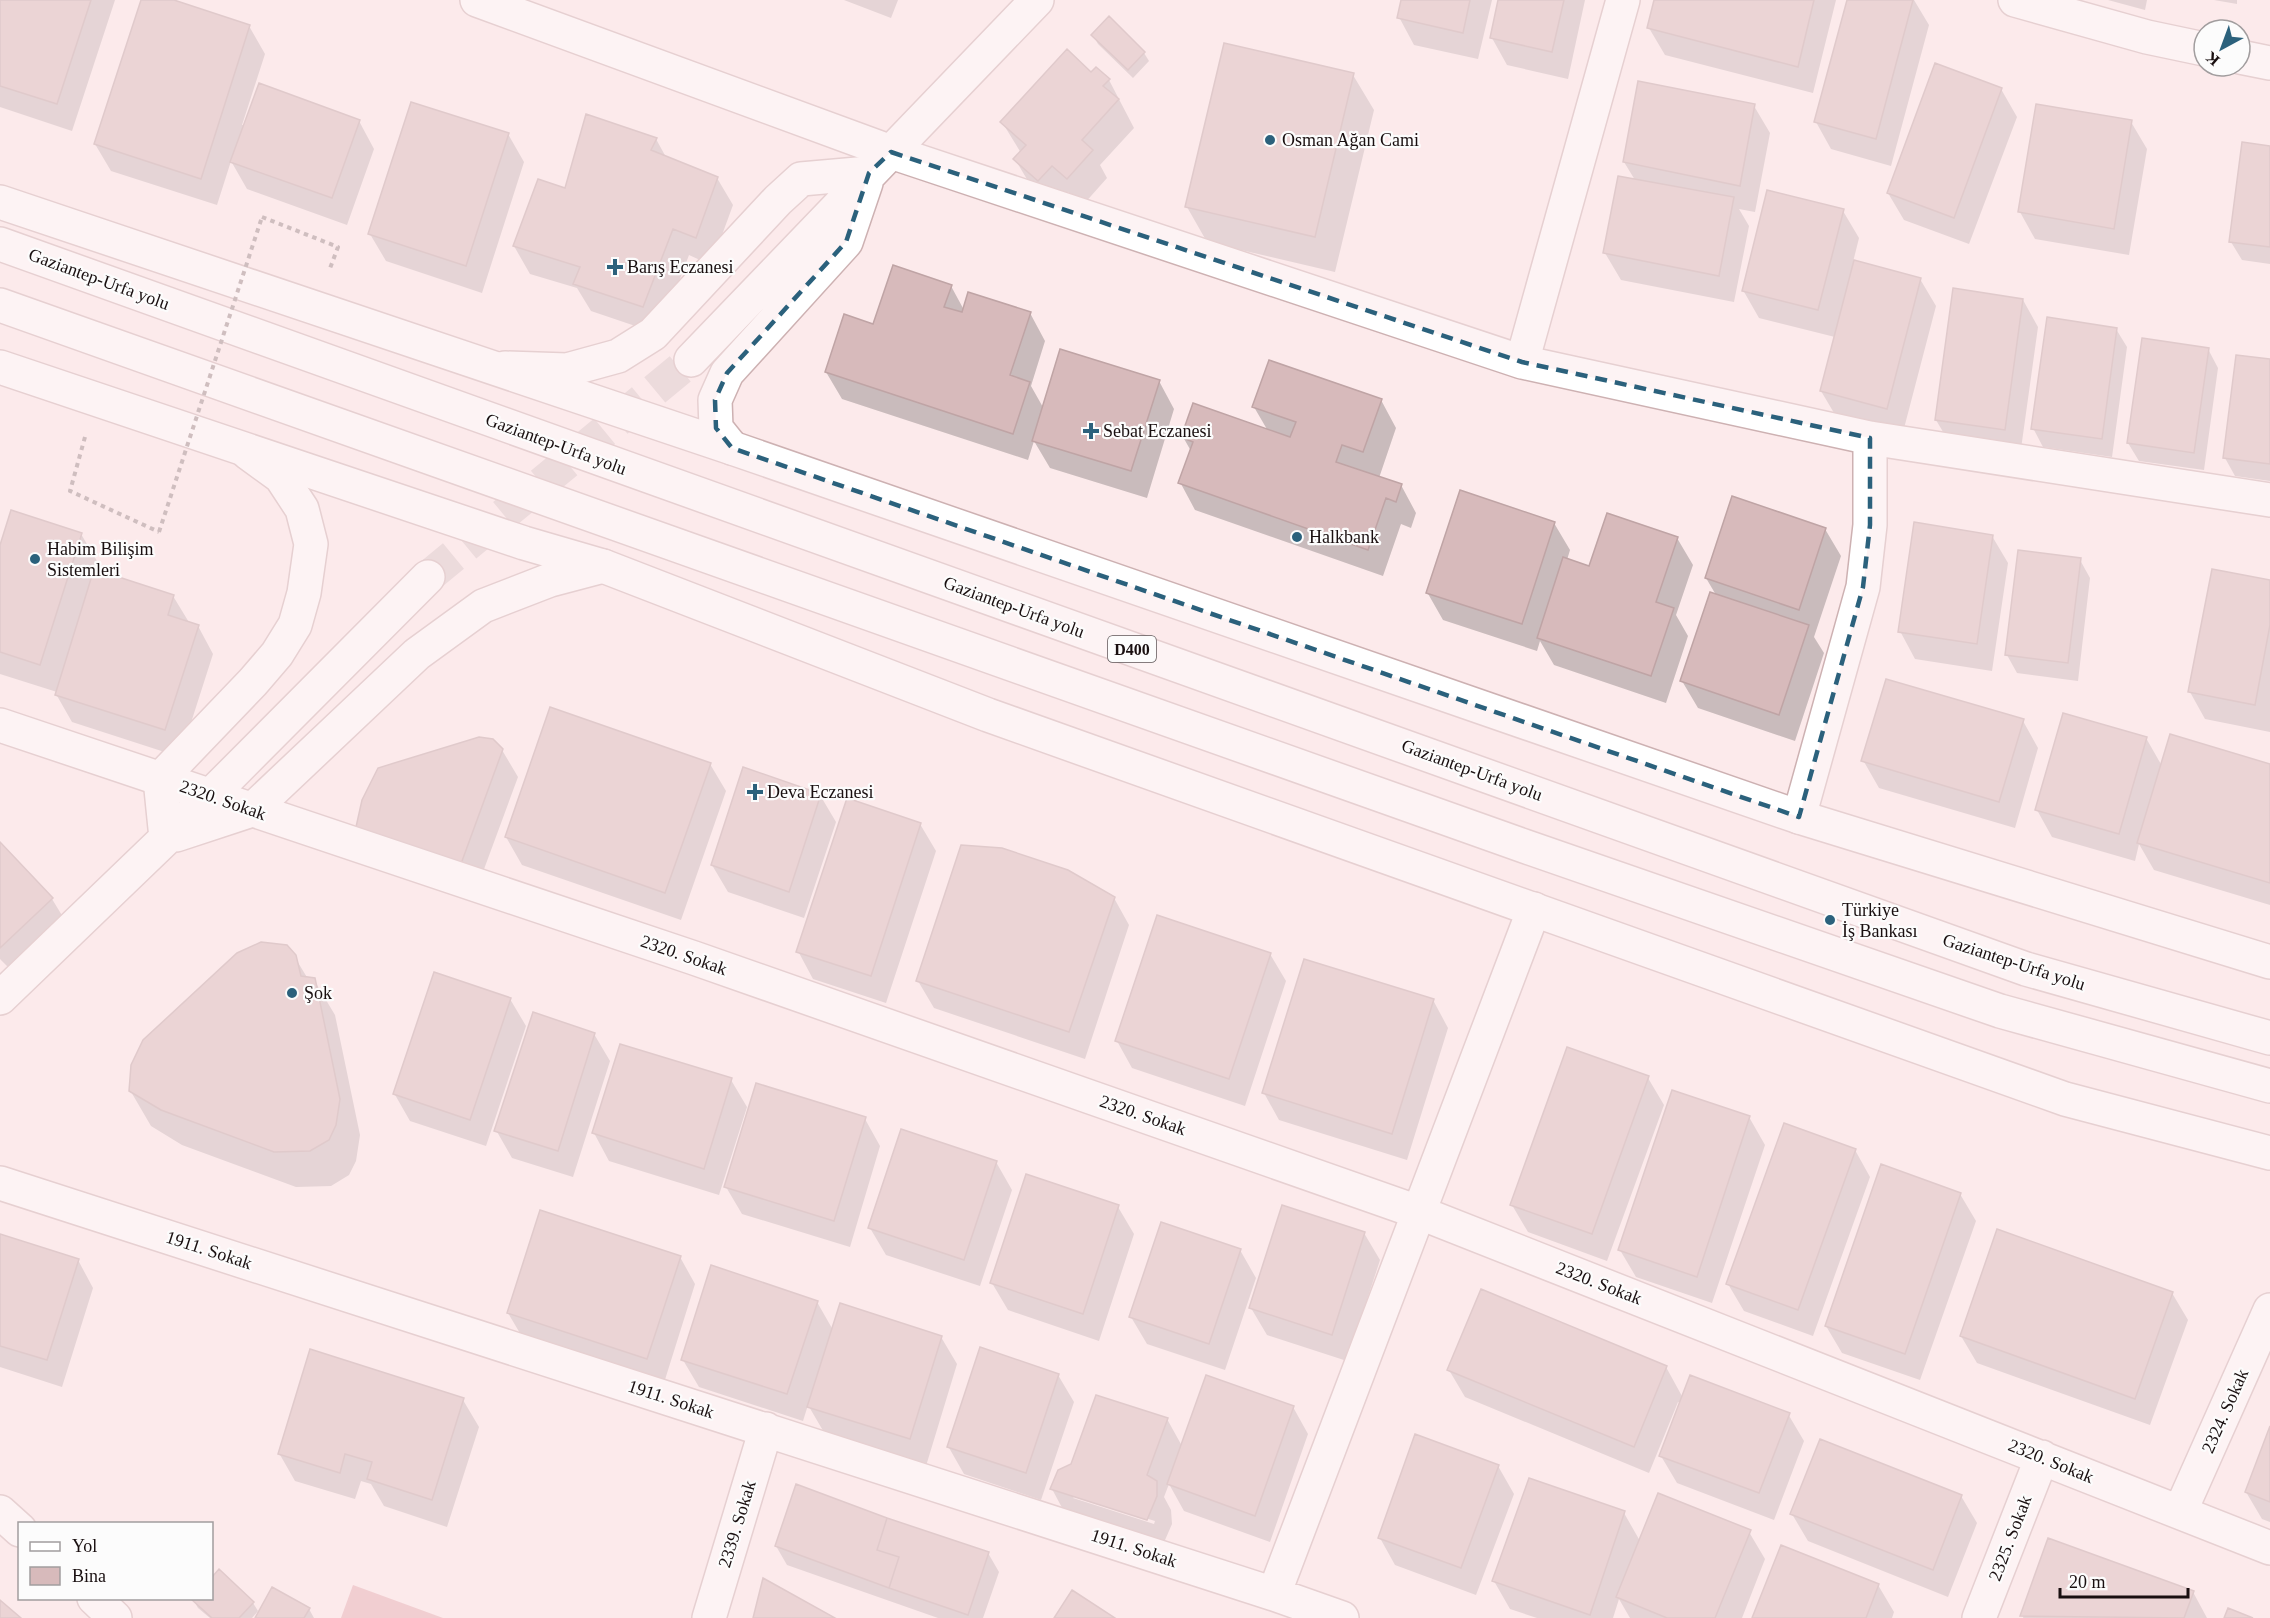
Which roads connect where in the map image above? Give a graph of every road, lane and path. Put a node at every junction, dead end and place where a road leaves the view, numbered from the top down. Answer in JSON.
{"nodes":[{"id":1,"x":477,"y":0,"type":"edge"},
{"id":2,"x":1037,"y":0,"type":"edge"},
{"id":3,"x":1623,"y":0,"type":"edge"},
{"id":4,"x":2036,"y":3,"type":"edge"},
{"id":5,"x":2192,"y":47,"type":"edge"},
{"id":6,"x":2252,"y":59,"type":"edge"},
{"id":7,"x":2270,"y":63,"type":"edge"},
{"id":8,"x":880,"y":162,"type":"junction"},
{"id":9,"x":0,"y":202,"type":"edge"},
{"id":10,"x":0,"y":244,"type":"edge"},
{"id":11,"x":338,"y":247,"type":"dead end"},
{"id":12,"x":0,"y":305,"type":"edge"},
{"id":13,"x":691,"y":360,"type":"tunnel mouth"},
{"id":14,"x":1522,"y":362,"type":"junction"},
{"id":15,"x":0,"y":367,"type":"edge"},
{"id":16,"x":490,"y":368,"type":"junction"},
{"id":17,"x":96,"y":399,"type":"junction"},
{"id":18,"x":1870,"y":438,"type":"junction"},
{"id":19,"x":236,"y":445,"type":"junction"},
{"id":20,"x":732,"y":448,"type":"junction"},
{"id":21,"x":2270,"y":500,"type":"edge"},
{"id":22,"x":603,"y":566,"type":"junction"},
{"id":23,"x":428,"y":577,"type":"tunnel mouth"},
{"id":24,"x":0,"y":725,"type":"edge"},
{"id":25,"x":160,"y":779,"type":"junction"},
{"id":26,"x":211,"y":795,"type":"junction"},
{"id":27,"x":252,"y":810,"type":"junction"},
{"id":28,"x":1799,"y":817,"type":"junction"},
{"id":29,"x":166,"y":838,"type":"junction"},
{"id":30,"x":1533,"y":909,"type":"junction"},
{"id":31,"x":2270,"y":962,"type":"edge"},
{"id":32,"x":0,"y":998,"type":"edge"},
{"id":33,"x":2270,"y":1038,"type":"edge"},
{"id":34,"x":2270,"y":1086,"type":"edge"},
{"id":35,"x":2270,"y":1153,"type":"edge"},
{"id":36,"x":0,"y":1183,"type":"edge"},
{"id":37,"x":1418,"y":1212,"type":"junction"},
{"id":38,"x":2270,"y":1310,"type":"edge"},
{"id":39,"x":766,"y":1430,"type":"junction"},
{"id":40,"x":2042,"y":1457,"type":"junction"},
{"id":41,"x":0,"y":1512,"type":"edge"},
{"id":42,"x":2180,"y":1512,"type":"junction"},
{"id":43,"x":18,"y":1528,"type":"edge"},
{"id":44,"x":2270,"y":1548,"type":"edge"},
{"id":45,"x":1274,"y":1594,"type":"junction"},
{"id":46,"x":95,"y":1600,"type":"edge"},
{"id":47,"x":115,"y":1618,"type":"edge"},
{"id":48,"x":709,"y":1618,"type":"edge"},
{"id":49,"x":1342,"y":1618,"type":"edge"},
{"id":50,"x":1979,"y":1618,"type":"edge"}],
"edges":[{"from":1,"to":8,"type":"main road"},
{"from":2,"to":8,"type":"main road"},
{"from":3,"to":14,"type":"main road"},
{"from":4,"to":5,"type":"main road"},
{"from":6,"to":7,"type":"main road"},
{"from":8,"to":13,"type":"main road"},
{"from":8,"to":14,"type":"main road"},
{"from":8,"to":16,"type":"main road"},
{"from":8,"to":20,"type":"main road"},
{"from":9,"to":16,"type":"main road"},
{"from":10,"to":33,"type":"main road","name":"Gaziantep-Urfa yolu","number":"D400"},
{"from":11,"to":17,"type":"path","bridge":true},
{"from":12,"to":34,"type":"main road"},
{"from":14,"to":18,"type":"main road"},
{"from":15,"to":17,"type":"main road"},
{"from":16,"to":20,"type":"main road"},
{"from":17,"to":19,"type":"main road"},
{"from":18,"to":21,"type":"main road"},
{"from":18,"to":28,"type":"main road"},
{"from":19,"to":22,"type":"main road"},
{"from":19,"to":25,"type":"main road"},
{"from":20,"to":28,"type":"main road"},
{"from":22,"to":27,"type":"main road"},
{"from":22,"to":30,"type":"main road"},
{"from":23,"to":26,"type":"main road"},
{"from":24,"to":25,"type":"main road","name":"2320. Sokak"},
{"from":25,"to":26,"type":"main road","name":"2320. Sokak"},
{"from":25,"to":29,"type":"main road"},
{"from":26,"to":27,"type":"main road","name":"2320. Sokak"},
{"from":26,"to":29,"type":"main road"},
{"from":27,"to":29,"type":"main road"},
{"from":27,"to":37,"type":"main road","name":"2320. Sokak"},
{"from":28,"to":31,"type":"main road"},
{"from":29,"to":32,"type":"main road"},
{"from":30,"to":35,"type":"main road"},
{"from":30,"to":37,"type":"main road"},
{"from":36,"to":39,"type":"main road","name":"1911. Sokak"},
{"from":37,"to":40,"type":"main road","name":"2320. Sokak"},
{"from":37,"to":45,"type":"main road"},
{"from":38,"to":42,"type":"main road","name":"2324. Sokak"},
{"from":39,"to":45,"type":"main road","name":"1911. Sokak"},
{"from":39,"to":48,"type":"main road","name":"2339. Sokak"},
{"from":40,"to":42,"type":"main road","name":"2320. Sokak"},
{"from":40,"to":50,"type":"main road","name":"2325. Sokak"},
{"from":41,"to":43,"type":"main road"},
{"from":42,"to":44,"type":"main road","name":"2320. Sokak"},
{"from":45,"to":49,"type":"main road","name":"1911. Sokak"},
{"from":46,"to":47,"type":"main road"}]}
